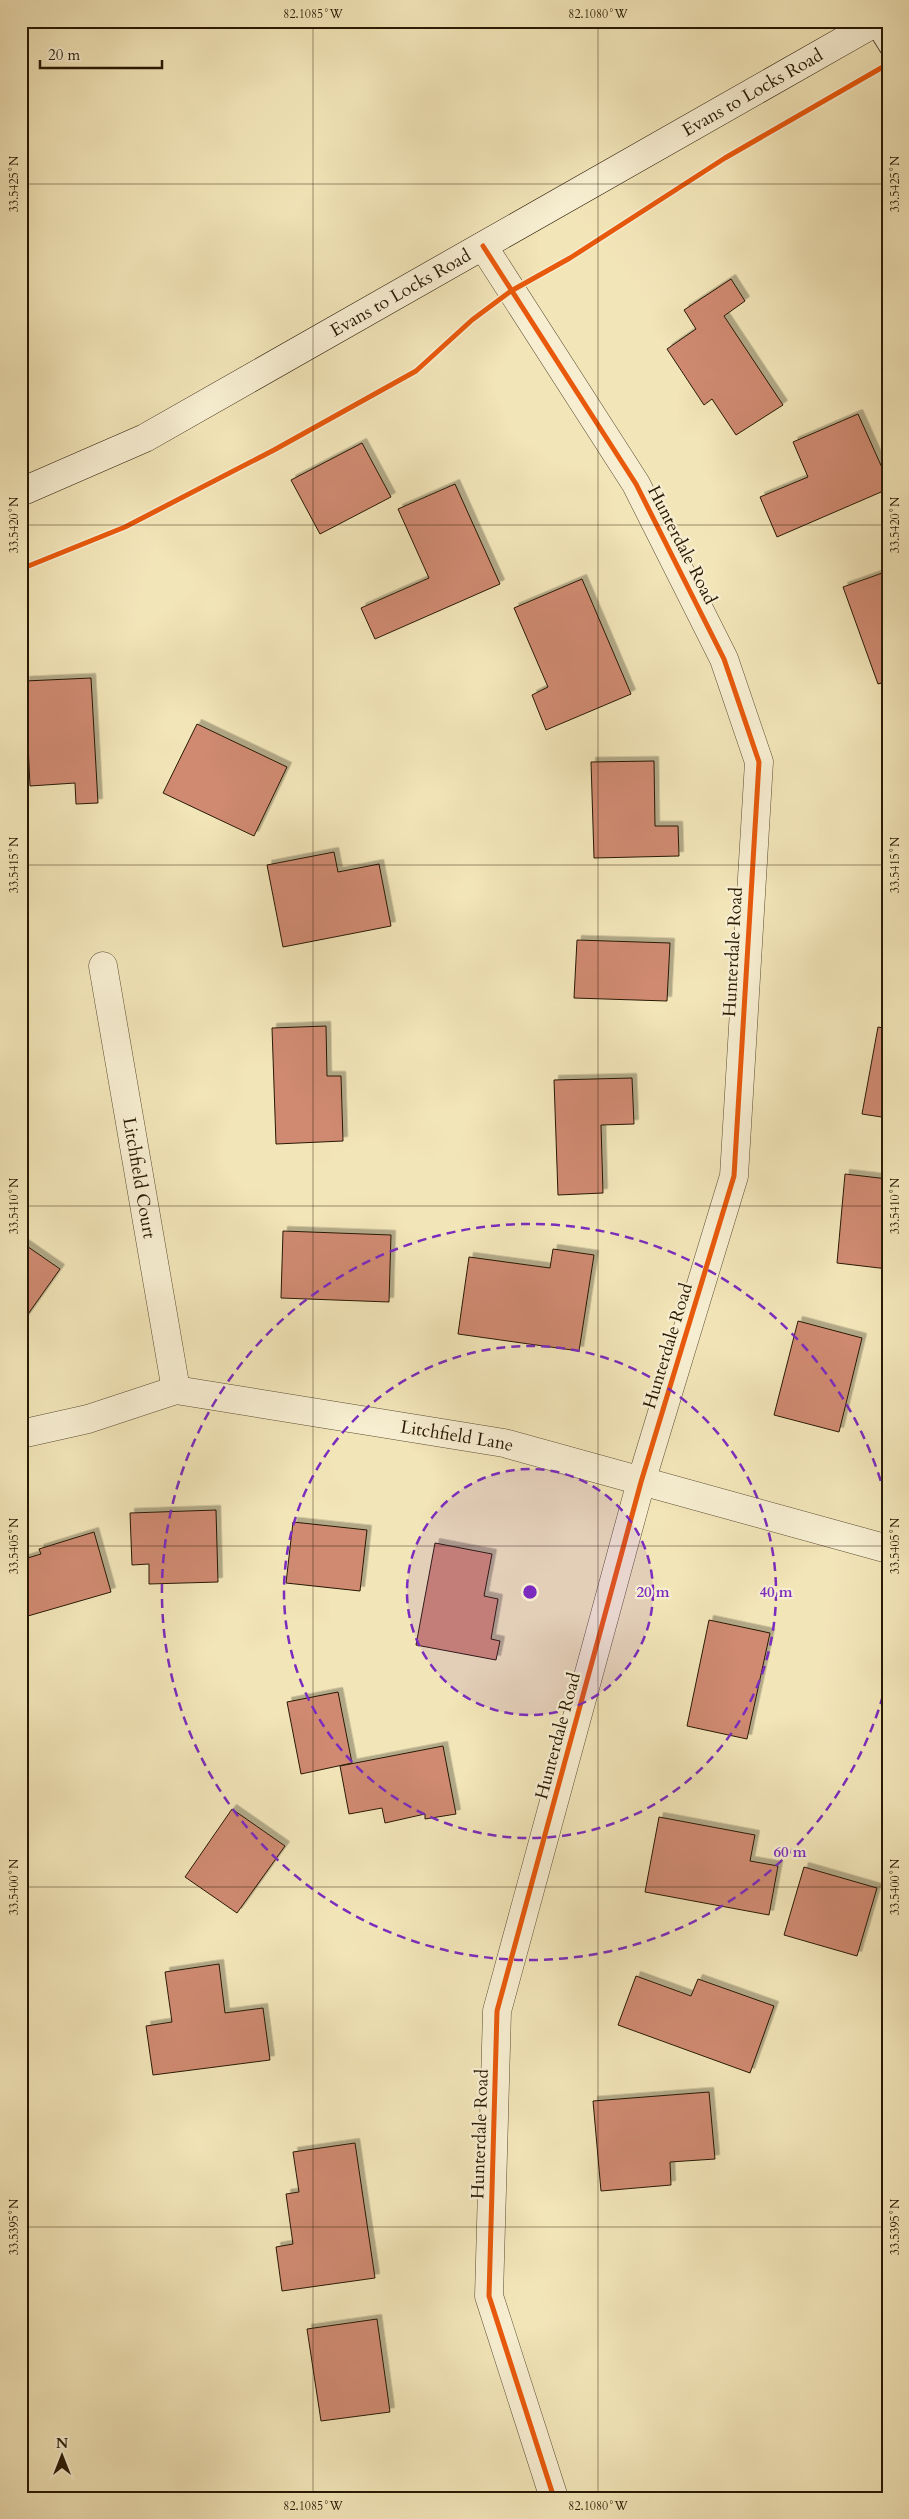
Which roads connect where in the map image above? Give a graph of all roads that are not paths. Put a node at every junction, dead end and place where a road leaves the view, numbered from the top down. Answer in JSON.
{"nodes":[{"id":1,"x":875,"y":23,"type":"edge"},
{"id":2,"x":888,"y":48,"type":"edge"},
{"id":3,"x":483,"y":246,"type":"junction"},
{"id":4,"x":21,"y":492,"type":"edge"},
{"id":5,"x":103,"y":966,"type":"dead end"},
{"id":6,"x":176,"y":1390,"type":"junction"},
{"id":7,"x":21,"y":1434,"type":"edge"},
{"id":8,"x":641,"y":1482,"type":"junction"},
{"id":9,"x":888,"y":1549,"type":"edge"},
{"id":10,"x":554,"y":2498,"type":"edge"}],
"edges":[{"from":1,"to":2,"type":"lane"},
{"from":1,"to":3,"type":"street","name":"Evans to Locks Road"},
{"from":3,"to":4,"type":"street","name":"Evans to Locks Road"},
{"from":3,"to":8,"type":"street","name":"Hunterdale Road"},
{"from":5,"to":6,"type":"street","name":"Litchfield Court"},
{"from":6,"to":7,"type":"street","name":"Litchfield Lane"},
{"from":6,"to":8,"type":"street","name":"Litchfield Lane"},
{"from":8,"to":9,"type":"street","name":"Litchfield Lane"},
{"from":8,"to":10,"type":"street","name":"Hunterdale Road"}]}
